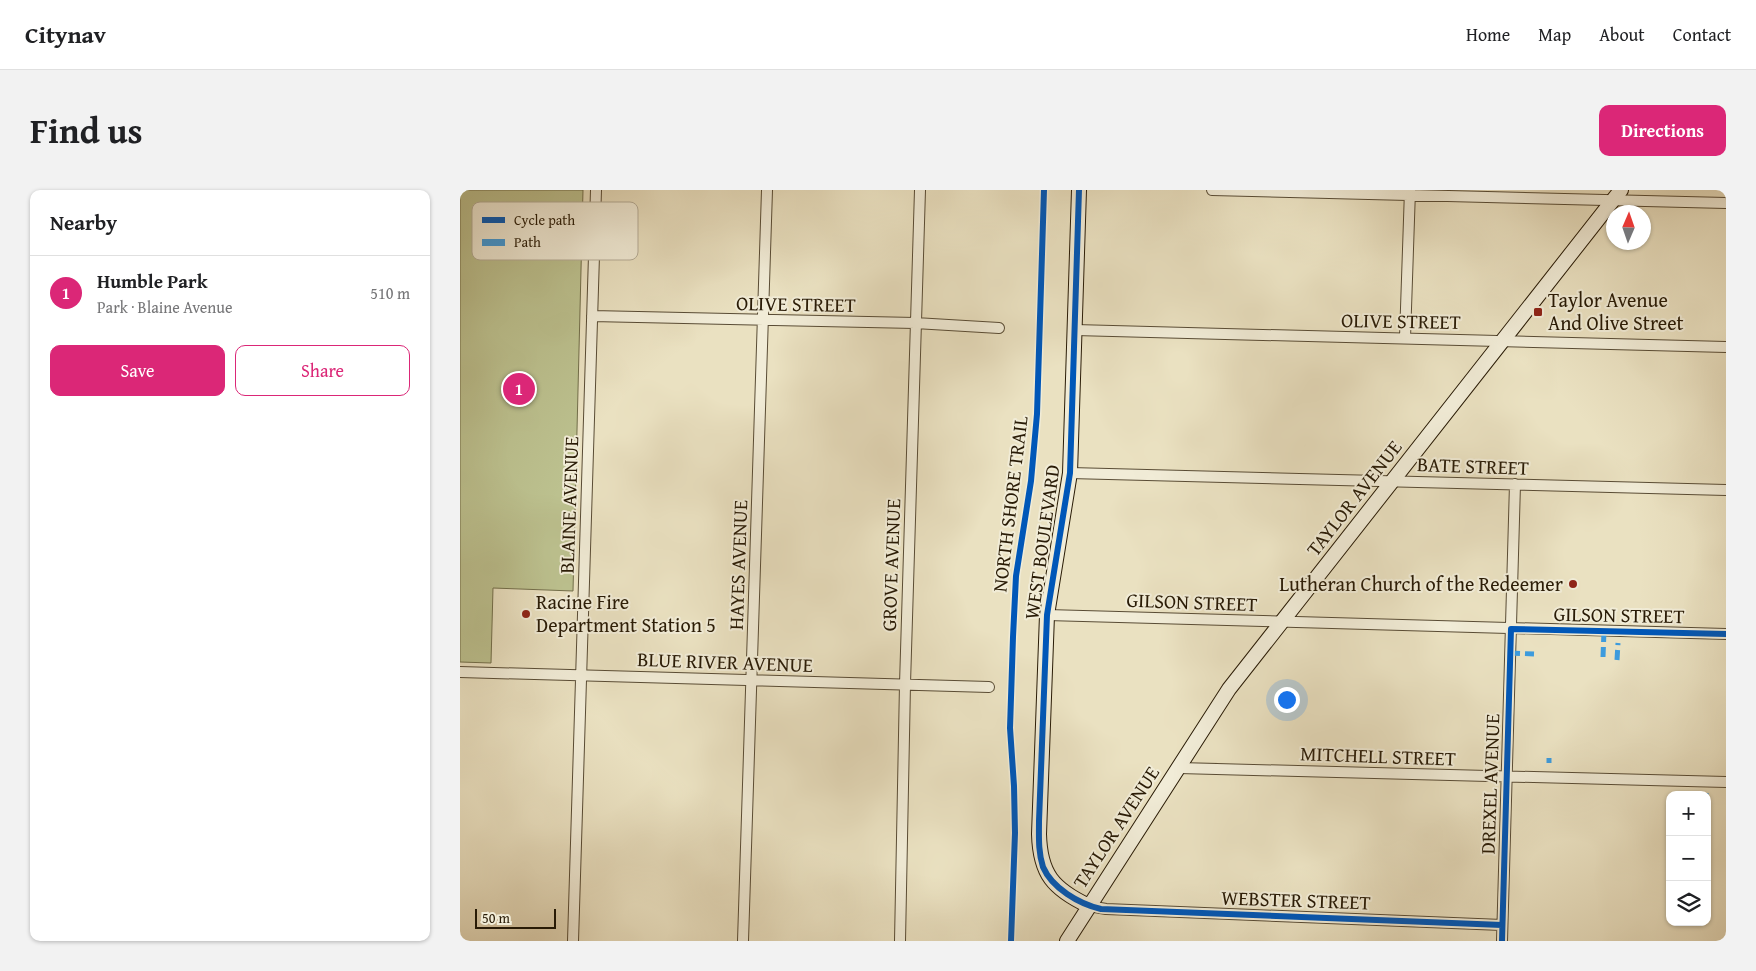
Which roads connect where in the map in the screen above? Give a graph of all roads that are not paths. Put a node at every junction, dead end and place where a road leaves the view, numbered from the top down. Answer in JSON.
{"nodes":[{"id":1,"x":768,"y":190,"type":"edge"},
{"id":2,"x":920,"y":190,"type":"edge"},
{"id":3,"x":1079,"y":190,"type":"edge"},
{"id":4,"x":1212,"y":190,"type":"edge"},
{"id":5,"x":1410,"y":192,"type":"edge"},
{"id":6,"x":1617,"y":195,"type":"edge"},
{"id":7,"x":1726,"y":203,"type":"edge"},
{"id":8,"x":594,"y":260,"type":"edge"},
{"id":9,"x":592,"y":316,"type":"junction"},
{"id":10,"x":764,"y":321,"type":"junction"},
{"id":11,"x":915,"y":323,"type":"junction"},
{"id":12,"x":999,"y":328,"type":"dead end"},
{"id":13,"x":1074,"y":330,"type":"junction"},
{"id":14,"x":1405,"y":338,"type":"junction"},
{"id":15,"x":1502,"y":341,"type":"junction"},
{"id":16,"x":1726,"y":346,"type":"edge"},
{"id":17,"x":1070,"y":473,"type":"junction"},
{"id":18,"x":1392,"y":481,"type":"junction"},
{"id":19,"x":1515,"y":484,"type":"junction"},
{"id":20,"x":1726,"y":490,"type":"edge"},
{"id":21,"x":1047,"y":615,"type":"junction"},
{"id":22,"x":1281,"y":622,"type":"junction"},
{"id":23,"x":1511,"y":628,"type":"junction"},
{"id":24,"x":1726,"y":634,"type":"edge"},
{"id":25,"x":460,"y":672,"type":"edge"},
{"id":26,"x":581,"y":676,"type":"junction"},
{"id":27,"x":752,"y":680,"type":"junction"},
{"id":28,"x":905,"y":684,"type":"junction"},
{"id":29,"x":989,"y":687,"type":"dead end"},
{"id":30,"x":1179,"y":768,"type":"junction"},
{"id":31,"x":1506,"y":776,"type":"junction"},
{"id":32,"x":1726,"y":782,"type":"edge"},
{"id":33,"x":1089,"y":906,"type":"junction"},
{"id":34,"x":1502,"y":925,"type":"junction"},
{"id":35,"x":573,"y":941,"type":"edge"},
{"id":36,"x":743,"y":941,"type":"edge"},
{"id":37,"x":900,"y":941,"type":"edge"},
{"id":38,"x":1067,"y":941,"type":"edge"},
{"id":39,"x":1502,"y":941,"type":"edge"}],
"edges":[{"from":1,"to":10,"type":"street","name":"HAYES AVENUE"},
{"from":2,"to":11,"type":"street","name":"GROVE AVENUE"},
{"from":3,"to":13,"type":"street","name":"WEST BOULEVARD"},
{"from":4,"to":5,"type":"street"},
{"from":5,"to":6,"type":"street"},
{"from":5,"to":14,"type":"street"},
{"from":6,"to":7,"type":"street"},
{"from":6,"to":15,"type":"street","name":"TAYLOR AVENUE"},
{"from":8,"to":9,"type":"street","name":"BLAINE AVENUE"},
{"from":9,"to":10,"type":"street","name":"OLIVE STREET"},
{"from":9,"to":26,"type":"street","name":"BLAINE AVENUE"},
{"from":10,"to":11,"type":"street","name":"OLIVE STREET"},
{"from":10,"to":27,"type":"street","name":"HAYES AVENUE"},
{"from":11,"to":12,"type":"street","name":"OLIVE STREET"},
{"from":11,"to":28,"type":"street","name":"GROVE AVENUE"},
{"from":13,"to":14,"type":"street","name":"OLIVE STREET"},
{"from":13,"to":17,"type":"street","name":"WEST BOULEVARD"},
{"from":14,"to":15,"type":"street","name":"OLIVE STREET"},
{"from":15,"to":16,"type":"street","name":"OLIVE STREET"},
{"from":15,"to":18,"type":"street","name":"TAYLOR AVENUE"},
{"from":17,"to":18,"type":"street","name":"BATE STREET"},
{"from":17,"to":21,"type":"street","name":"WEST BOULEVARD"},
{"from":18,"to":19,"type":"street","name":"BATE STREET"},
{"from":18,"to":22,"type":"street","name":"TAYLOR AVENUE"},
{"from":19,"to":20,"type":"street","name":"BATE STREET"},
{"from":19,"to":23,"type":"street","name":"DREXEL AVENUE"},
{"from":21,"to":22,"type":"street","name":"GILSON STREET"},
{"from":21,"to":33,"type":"street","name":"WEST BOULEVARD"},
{"from":22,"to":23,"type":"street","name":"GILSON STREET"},
{"from":22,"to":30,"type":"street","name":"TAYLOR AVENUE"},
{"from":23,"to":24,"type":"street","name":"GILSON STREET"},
{"from":23,"to":31,"type":"street","name":"DREXEL AVENUE"},
{"from":25,"to":26,"type":"street","name":"BLUE RIVER AVENUE"},
{"from":26,"to":27,"type":"street","name":"BLUE RIVER AVENUE"},
{"from":26,"to":35,"type":"street","name":"BLAINE AVENUE"},
{"from":27,"to":28,"type":"street","name":"BLUE RIVER AVENUE"},
{"from":27,"to":36,"type":"street","name":"HAYES AVENUE"},
{"from":28,"to":29,"type":"street","name":"BLUE RIVER AVENUE"},
{"from":28,"to":37,"type":"street","name":"GROVE AVENUE"},
{"from":30,"to":31,"type":"street","name":"MITCHELL STREET"},
{"from":30,"to":33,"type":"street","name":"TAYLOR AVENUE"},
{"from":31,"to":32,"type":"street","name":"MITCHELL STREET"},
{"from":31,"to":34,"type":"street","name":"DREXEL AVENUE"},
{"from":33,"to":34,"type":"street","name":"WEBSTER STREET"},
{"from":33,"to":38,"type":"street","name":"TAYLOR AVENUE"},
{"from":34,"to":39,"type":"street","name":"DREXEL AVENUE"}]}
